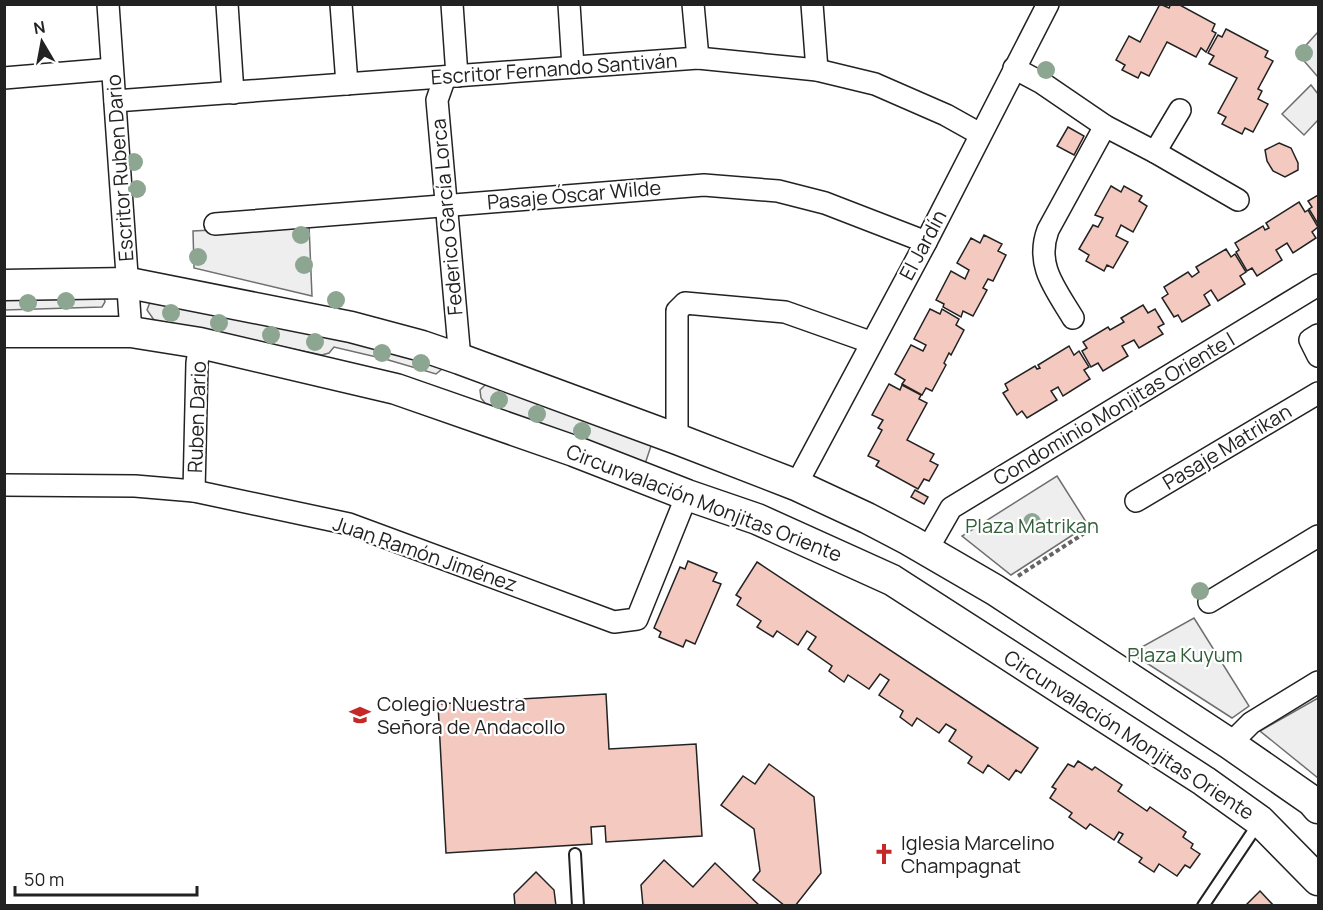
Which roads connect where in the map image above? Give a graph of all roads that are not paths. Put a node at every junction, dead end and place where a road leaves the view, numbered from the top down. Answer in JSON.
{"nodes":[{"id":1,"x":108,"y":4,"type":"edge"},
{"id":2,"x":227,"y":4,"type":"edge"},
{"id":3,"x":341,"y":4,"type":"edge"},
{"id":4,"x":452,"y":4,"type":"edge"},
{"id":5,"x":569,"y":4,"type":"edge"},
{"id":6,"x":693,"y":4,"type":"edge"},
{"id":7,"x":812,"y":4,"type":"edge"},
{"id":8,"x":1048,"y":4,"type":"edge"},
{"id":9,"x":698,"y":58,"type":"junction"},
{"id":10,"x":573,"y":67,"type":"junction"},
{"id":11,"x":1014,"y":68,"type":"junction"},
{"id":12,"x":112,"y":69,"type":"junction"},
{"id":13,"x":817,"y":70,"type":"junction"},
{"id":14,"x":451,"y":76,"type":"junction"},
{"id":15,"x":4,"y":78,"type":"edge"},
{"id":16,"x":347,"y":84,"type":"junction"},
{"id":17,"x":233,"y":93,"type":"junction"},
{"id":18,"x":115,"y":101,"type":"junction"},
{"id":19,"x":1180,"y":110,"type":"dead end"},
{"id":20,"x":1105,"y":126,"type":"junction"},
{"id":21,"x":980,"y":134,"type":"junction"},
{"id":22,"x":1155,"y":152,"type":"junction"},
{"id":23,"x":1238,"y":200,"type":"dead end"},
{"id":24,"x":447,"y":205,"type":"junction"},
{"id":25,"x":215,"y":224,"type":"dead end"},
{"id":26,"x":926,"y":242,"type":"junction"},
{"id":27,"x":129,"y":283,"type":"junction"},
{"id":28,"x":4,"y":285,"type":"edge"},
{"id":29,"x":1318,"y":285,"type":"edge"},
{"id":30,"x":1072,"y":318,"type":"dead end"},
{"id":31,"x":4,"y":332,"type":"edge"},
{"id":32,"x":131,"y":332,"type":"junction"},
{"id":33,"x":870,"y":342,"type":"junction"},
{"id":34,"x":200,"y":343,"type":"junction"},
{"id":35,"x":460,"y":359,"type":"junction"},
{"id":36,"x":396,"y":389,"type":"junction"},
{"id":37,"x":1318,"y":393,"type":"edge"},
{"id":38,"x":677,"y":439,"type":"junction"},
{"id":39,"x":4,"y":485,"type":"edge"},
{"id":40,"x":796,"y":485,"type":"junction"},
{"id":41,"x":194,"y":491,"type":"junction"},
{"id":42,"x":687,"y":495,"type":"junction"},
{"id":43,"x":1136,"y":501,"type":"dead end"},
{"id":44,"x":1318,"y":536,"type":"edge"},
{"id":45,"x":927,"y":550,"type":"junction"},
{"id":46,"x":1209,"y":602,"type":"dead end"},
{"id":47,"x":1318,"y":682,"type":"edge"},
{"id":48,"x":1230,"y":744,"type":"junction"},
{"id":49,"x":1318,"y":808,"type":"edge"},
{"id":50,"x":1260,"y":821,"type":"junction"},
{"id":51,"x":575,"y":854,"type":"dead end"},
{"id":52,"x":1318,"y":880,"type":"edge"},
{"id":53,"x":578,"y":906,"type":"edge"},
{"id":54,"x":1203,"y":906,"type":"edge"}],
"edges":[{"from":1,"to":12,"type":"street","name":"Escritor Ruben Dario"},
{"from":2,"to":17,"type":"street"},
{"from":3,"to":16,"type":"street"},
{"from":4,"to":14,"type":"street","name":"Federico García Lorca"},
{"from":5,"to":10,"type":"street"},
{"from":6,"to":9,"type":"street"},
{"from":7,"to":13,"type":"street"},
{"from":8,"to":11,"type":"street","name":"El Jardín"},
{"from":9,"to":10,"type":"street","name":"Escritor Fernando Santiván"},
{"from":9,"to":13,"type":"street","name":"Escritor Fernando Santiván"},
{"from":10,"to":14,"type":"street","name":"Escritor Fernando Santiván"},
{"from":11,"to":20,"type":"street"},
{"from":11,"to":21,"type":"street","name":"El Jardín"},
{"from":12,"to":15,"type":"street"},
{"from":12,"to":18,"type":"street","name":"Escritor Ruben Dario"},
{"from":13,"to":21,"type":"street","name":"Escritor Fernando Santiván"},
{"from":14,"to":16,"type":"street","name":"Escritor Fernando Santiván"},
{"from":14,"to":24,"type":"street","name":"Federico García Lorca"},
{"from":16,"to":17,"type":"street","name":"Escritor Fernando Santiván"},
{"from":17,"to":18,"type":"street","name":"Escritor Fernando Santiván"},
{"from":18,"to":27,"type":"street","name":"Escritor Ruben Dario"},
{"from":19,"to":22,"type":"street"},
{"from":20,"to":22,"type":"street"},
{"from":20,"to":30,"type":"street"},
{"from":21,"to":26,"type":"street","name":"El Jardín"},
{"from":22,"to":23,"type":"street"},
{"from":24,"to":25,"type":"street","name":"Pasaje Óscar Wilde"},
{"from":24,"to":26,"type":"street","name":"Pasaje Óscar Wilde"},
{"from":24,"to":35,"type":"street","name":"Federico García Lorca"},
{"from":26,"to":33,"type":"street","name":"El Jardín"},
{"from":27,"to":28,"type":"street"},
{"from":27,"to":32,"type":"street","name":"Escritor Ruben Dario"},
{"from":27,"to":35,"type":"street"},
{"from":29,"to":45,"type":"street","name":"Condominio Monjitas Oriente I"},
{"from":31,"to":32,"type":"street","name":"Circunvalación Monjitas Oriente"},
{"from":32,"to":34,"type":"street","name":"Circunvalación Monjitas Oriente"},
{"from":33,"to":38,"type":"street"},
{"from":33,"to":40,"type":"street","name":"El Jardín"},
{"from":34,"to":36,"type":"street","name":"Circunvalación Monjitas Oriente"},
{"from":34,"to":41,"type":"street","name":"Ruben Dario"},
{"from":35,"to":36,"type":"street"},
{"from":35,"to":38,"type":"street"},
{"from":36,"to":42,"type":"street","name":"Circunvalación Monjitas Oriente"},
{"from":37,"to":43,"type":"street","name":"Pasaje Matrikan"},
{"from":38,"to":40,"type":"street"},
{"from":39,"to":41,"type":"street","name":"Juan Ramón Jiménez"},
{"from":40,"to":45,"type":"street"},
{"from":41,"to":42,"type":"street","name":"Juan Ramón Jiménez"},
{"from":42,"to":50,"type":"street","name":"Circunvalación Monjitas Oriente"},
{"from":44,"to":46,"type":"street"},
{"from":45,"to":48,"type":"street"},
{"from":47,"to":48,"type":"street"},
{"from":48,"to":49,"type":"street"},
{"from":50,"to":52,"type":"street","name":"Circunvalación Monjitas Oriente"},
{"from":50,"to":54,"type":"lane"},
{"from":51,"to":53,"type":"lane"}]}
